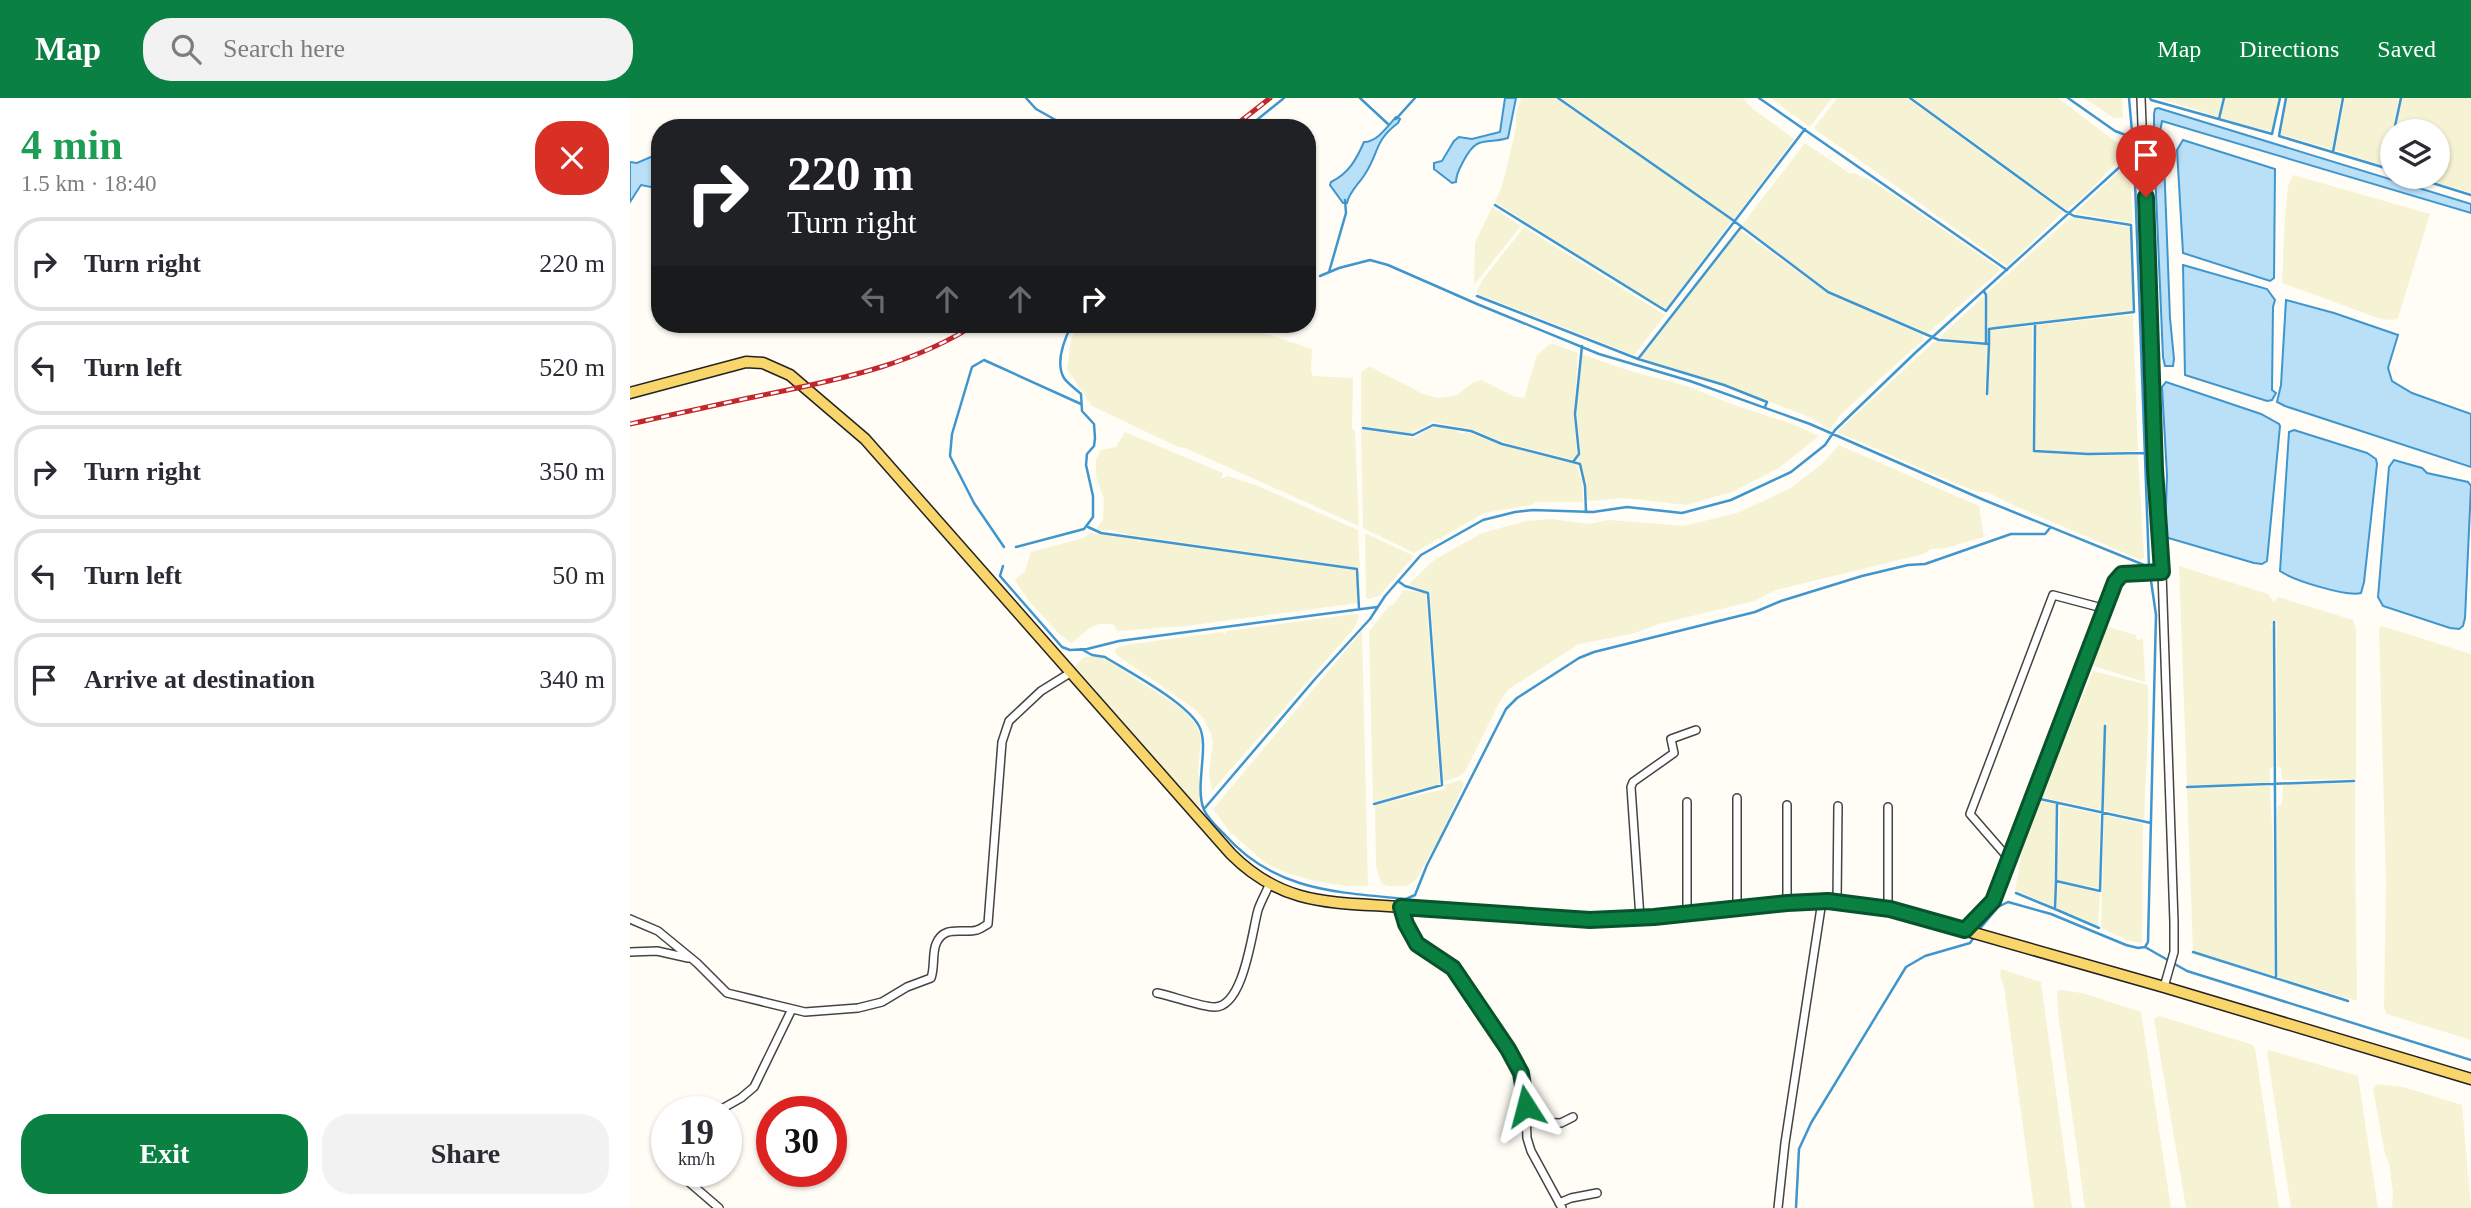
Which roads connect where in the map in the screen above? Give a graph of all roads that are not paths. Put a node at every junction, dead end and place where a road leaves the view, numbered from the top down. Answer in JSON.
{"nodes":[{"id":1,"x":2141,"y":98,"type":"edge"},
{"id":2,"x":630,"y":393,"type":"edge"},
{"id":3,"x":2162,"y":572,"type":"junction"},
{"id":4,"x":2106,"y":609,"type":"junction"},
{"id":5,"x":1070,"y":673,"type":"junction"},
{"id":6,"x":1696,"y":730,"type":"dead end"},
{"id":7,"x":1737,"y":798,"type":"dead end"},
{"id":8,"x":1687,"y":802,"type":"dead end"},
{"id":9,"x":1787,"y":805,"type":"dead end"},
{"id":10,"x":1838,"y":806,"type":"dead end"},
{"id":11,"x":1888,"y":807,"type":"dead end"},
{"id":12,"x":2010,"y":860,"type":"junction"},
{"id":13,"x":1269,"y":885,"type":"junction"},
{"id":14,"x":1822,"y":901,"type":"junction"},
{"id":15,"x":1837,"y":902,"type":"junction"},
{"id":16,"x":1787,"y":903,"type":"junction"},
{"id":17,"x":1401,"y":907,"type":"junction"},
{"id":18,"x":1737,"y":909,"type":"junction"},
{"id":19,"x":1888,"y":909,"type":"junction"},
{"id":20,"x":1687,"y":914,"type":"junction"},
{"id":21,"x":1640,"y":918,"type":"junction"},
{"id":22,"x":630,"y":919,"type":"edge"},
{"id":23,"x":1965,"y":930,"type":"junction"},
{"id":24,"x":630,"y":952,"type":"edge"},
{"id":25,"x":690,"y":958,"type":"junction"},
{"id":26,"x":2164,"y":986,"type":"junction"},
{"id":27,"x":1157,"y":993,"type":"dead end"},
{"id":28,"x":792,"y":1009,"type":"junction"},
{"id":29,"x":2471,"y":1079,"type":"edge"},
{"id":30,"x":742,"y":1097,"type":"edge"},
{"id":31,"x":1573,"y":1117,"type":"dead end"},
{"id":32,"x":1527,"y":1122,"type":"junction"},
{"id":33,"x":695,"y":1187,"type":"edge"},
{"id":34,"x":1597,"y":1193,"type":"dead end"},
{"id":35,"x":1561,"y":1205,"type":"edge"},
{"id":36,"x":719,"y":1208,"type":"edge"},
{"id":37,"x":1778,"y":1208,"type":"edge"}],
"edges":[{"from":1,"to":3,"type":"street"},
{"from":2,"to":5,"type":"main road"},
{"from":3,"to":4,"type":"street"},
{"from":3,"to":26,"type":"street"},
{"from":4,"to":12,"type":"street"},
{"from":4,"to":12,"type":"street"},
{"from":5,"to":13,"type":"main road"},
{"from":5,"to":28,"type":"street"},
{"from":6,"to":21,"type":"street"},
{"from":7,"to":18,"type":"street"},
{"from":8,"to":20,"type":"street"},
{"from":9,"to":16,"type":"street"},
{"from":10,"to":15,"type":"street"},
{"from":11,"to":19,"type":"street"},
{"from":12,"to":23,"type":"street"},
{"from":13,"to":17,"type":"main road"},
{"from":13,"to":27,"type":"street"},
{"from":14,"to":15,"type":"main road"},
{"from":14,"to":16,"type":"main road"},
{"from":14,"to":37,"type":"street"},
{"from":15,"to":19,"type":"main road"},
{"from":16,"to":18,"type":"main road"},
{"from":17,"to":21,"type":"main road"},
{"from":17,"to":32,"type":"street"},
{"from":18,"to":20,"type":"main road"},
{"from":19,"to":23,"type":"main road"},
{"from":20,"to":21,"type":"main road"},
{"from":22,"to":25,"type":"street"},
{"from":23,"to":26,"type":"main road"},
{"from":24,"to":25,"type":"street"},
{"from":25,"to":28,"type":"street"},
{"from":26,"to":29,"type":"main road"},
{"from":28,"to":30,"type":"street"},
{"from":31,"to":32,"type":"street"},
{"from":32,"to":35,"type":"street"},
{"from":33,"to":36,"type":"street"},
{"from":34,"to":35,"type":"street"}]}
